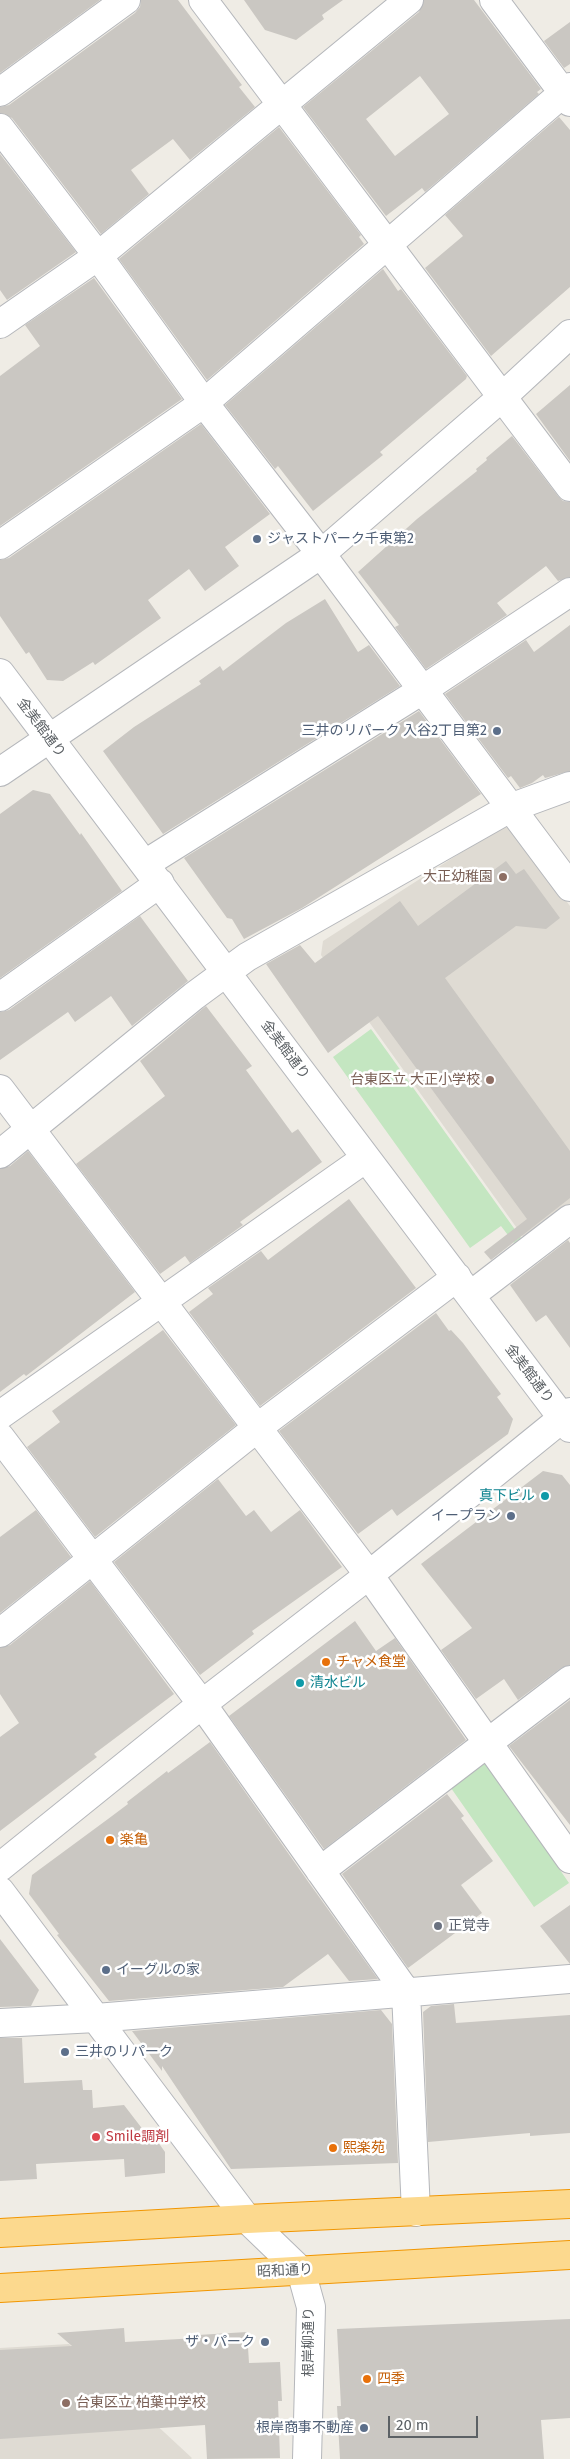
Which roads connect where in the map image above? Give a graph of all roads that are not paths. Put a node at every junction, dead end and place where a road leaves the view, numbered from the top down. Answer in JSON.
{"nodes":[{"id":1,"x":126,"y":0,"type":"edge"},
{"id":2,"x":202,"y":0,"type":"edge"},
{"id":3,"x":410,"y":0,"type":"edge"},
{"id":4,"x":494,"y":0,"type":"edge"},
{"id":5,"x":0,"y":92,"type":"edge"},
{"id":6,"x":568,"y":94,"type":"edge"},
{"id":7,"x":282,"y":106,"type":"junction"},
{"id":8,"x":0,"y":128,"type":"edge"},
{"id":9,"x":386,"y":244,"type":"junction"},
{"id":10,"x":98,"y":256,"type":"junction"},
{"id":11,"x":0,"y":324,"type":"edge"},
{"id":12,"x":570,"y":334,"type":"edge"},
{"id":13,"x":501,"y":398,"type":"junction"},
{"id":14,"x":204,"y":404,"type":"junction"},
{"id":15,"x":570,"y":487,"type":"edge"},
{"id":16,"x":0,"y":545,"type":"edge"},
{"id":17,"x":321,"y":554,"type":"junction"},
{"id":18,"x":570,"y":592,"type":"edge"},
{"id":19,"x":0,"y":674,"type":"edge"},
{"id":20,"x":424,"y":689,"type":"junction"},
{"id":21,"x":49,"y":738,"type":"junction"},
{"id":22,"x":0,"y":772,"type":"edge"},
{"id":23,"x":570,"y":786,"type":"edge"},
{"id":24,"x":510,"y":808,"type":"junction"},
{"id":25,"x":152,"y":874,"type":"junction"},
{"id":26,"x":570,"y":887,"type":"edge"},
{"id":27,"x":227,"y":972,"type":"junction"},
{"id":28,"x":0,"y":997,"type":"edge"},
{"id":29,"x":0,"y":1089,"type":"edge"},
{"id":30,"x":30,"y":1130,"type":"junction"},
{"id":31,"x":0,"y":1154,"type":"edge"},
{"id":32,"x":366,"y":1158,"type":"junction"},
{"id":33,"x":570,"y":1219,"type":"edge"},
{"id":34,"x":464,"y":1286,"type":"junction"},
{"id":35,"x":161,"y":1301,"type":"junction"},
{"id":36,"x":0,"y":1415,"type":"edge"},
{"id":37,"x":568,"y":1420,"type":"edge"},
{"id":38,"x":257,"y":1428,"type":"junction"},
{"id":39,"x":0,"y":1437,"type":"edge"},
{"id":40,"x":93,"y":1560,"type":"junction"},
{"id":41,"x":369,"y":1575,"type":"junction"},
{"id":42,"x":0,"y":1633,"type":"edge"},
{"id":43,"x":570,"y":1680,"type":"edge"},
{"id":44,"x":202,"y":1704,"type":"junction"},
{"id":45,"x":488,"y":1744,"type":"junction"},
{"id":46,"x":570,"y":1859,"type":"edge"},
{"id":47,"x":0,"y":1867,"type":"edge"},
{"id":48,"x":320,"y":1871,"type":"junction"},
{"id":49,"x":0,"y":1891,"type":"edge"},
{"id":50,"x":570,"y":1979,"type":"edge"},
{"id":51,"x":406,"y":1992,"type":"junction"},
{"id":52,"x":96,"y":2018,"type":"junction"},
{"id":53,"x":0,"y":2023,"type":"edge"},
{"id":54,"x":570,"y":2204,"type":"edge"},
{"id":55,"x":416,"y":2212,"type":"junction"},
{"id":56,"x":247,"y":2219,"type":"junction"},
{"id":57,"x":0,"y":2233,"type":"edge"},
{"id":58,"x":570,"y":2254,"type":"edge"},
{"id":59,"x":301,"y":2271,"type":"junction"},
{"id":60,"x":0,"y":2288,"type":"edge"},
{"id":61,"x":307,"y":2459,"type":"edge"}],
"edges":[{"from":1,"to":5,"type":"street"},
{"from":2,"to":7,"type":"street"},
{"from":3,"to":7,"type":"street"},
{"from":4,"to":6,"type":"street"},
{"from":6,"to":9,"type":"street"},
{"from":7,"to":9,"type":"street"},
{"from":7,"to":10,"type":"street"},
{"from":8,"to":10,"type":"street"},
{"from":9,"to":13,"type":"street"},
{"from":9,"to":14,"type":"street"},
{"from":10,"to":11,"type":"street"},
{"from":10,"to":14,"type":"street"},
{"from":12,"to":13,"type":"street"},
{"from":13,"to":15,"type":"street"},
{"from":13,"to":17,"type":"street"},
{"from":14,"to":16,"type":"street"},
{"from":14,"to":17,"type":"street"},
{"from":17,"to":20,"type":"street"},
{"from":17,"to":21,"type":"street"},
{"from":18,"to":20,"type":"street"},
{"from":19,"to":21,"type":"street","name":"金美館通り"},
{"from":20,"to":24,"type":"street"},
{"from":20,"to":25,"type":"street"},
{"from":21,"to":22,"type":"street"},
{"from":21,"to":25,"type":"street","name":"金美館通り"},
{"from":23,"to":24,"type":"street"},
{"from":24,"to":26,"type":"street"},
{"from":24,"to":27,"type":"street"},
{"from":25,"to":27,"type":"street","name":"金美館通り"},
{"from":25,"to":28,"type":"street"},
{"from":27,"to":30,"type":"street"},
{"from":27,"to":32,"type":"street","name":"金美館通り"},
{"from":29,"to":30,"type":"street"},
{"from":30,"to":31,"type":"street"},
{"from":30,"to":35,"type":"street"},
{"from":32,"to":34,"type":"street","name":"金美館通り"},
{"from":32,"to":35,"type":"street"},
{"from":33,"to":34,"type":"street"},
{"from":34,"to":37,"type":"street","name":"金美館通り"},
{"from":34,"to":38,"type":"street"},
{"from":35,"to":36,"type":"street"},
{"from":35,"to":38,"type":"street"},
{"from":37,"to":41,"type":"street"},
{"from":38,"to":40,"type":"street"},
{"from":38,"to":41,"type":"street"},
{"from":39,"to":40,"type":"street"},
{"from":40,"to":42,"type":"street"},
{"from":40,"to":44,"type":"street"},
{"from":41,"to":44,"type":"street"},
{"from":41,"to":45,"type":"street"},
{"from":43,"to":45,"type":"street"},
{"from":44,"to":47,"type":"street"},
{"from":44,"to":48,"type":"street"},
{"from":45,"to":46,"type":"street"},
{"from":45,"to":48,"type":"street"},
{"from":48,"to":51,"type":"street"},
{"from":49,"to":52,"type":"street"},
{"from":50,"to":51,"type":"street"},
{"from":51,"to":52,"type":"street"},
{"from":51,"to":55,"type":"street"},
{"from":52,"to":53,"type":"street"},
{"from":52,"to":56,"type":"street"},
{"from":54,"to":55,"type":"highway"},
{"from":55,"to":56,"type":"highway"},
{"from":56,"to":57,"type":"highway"},
{"from":56,"to":59,"type":"street"},
{"from":58,"to":59,"type":"highway","name":"昭和通り"},
{"from":59,"to":60,"type":"highway","name":"昭和通り"},
{"from":59,"to":61,"type":"street","name":"根岸柳通り"}]}
